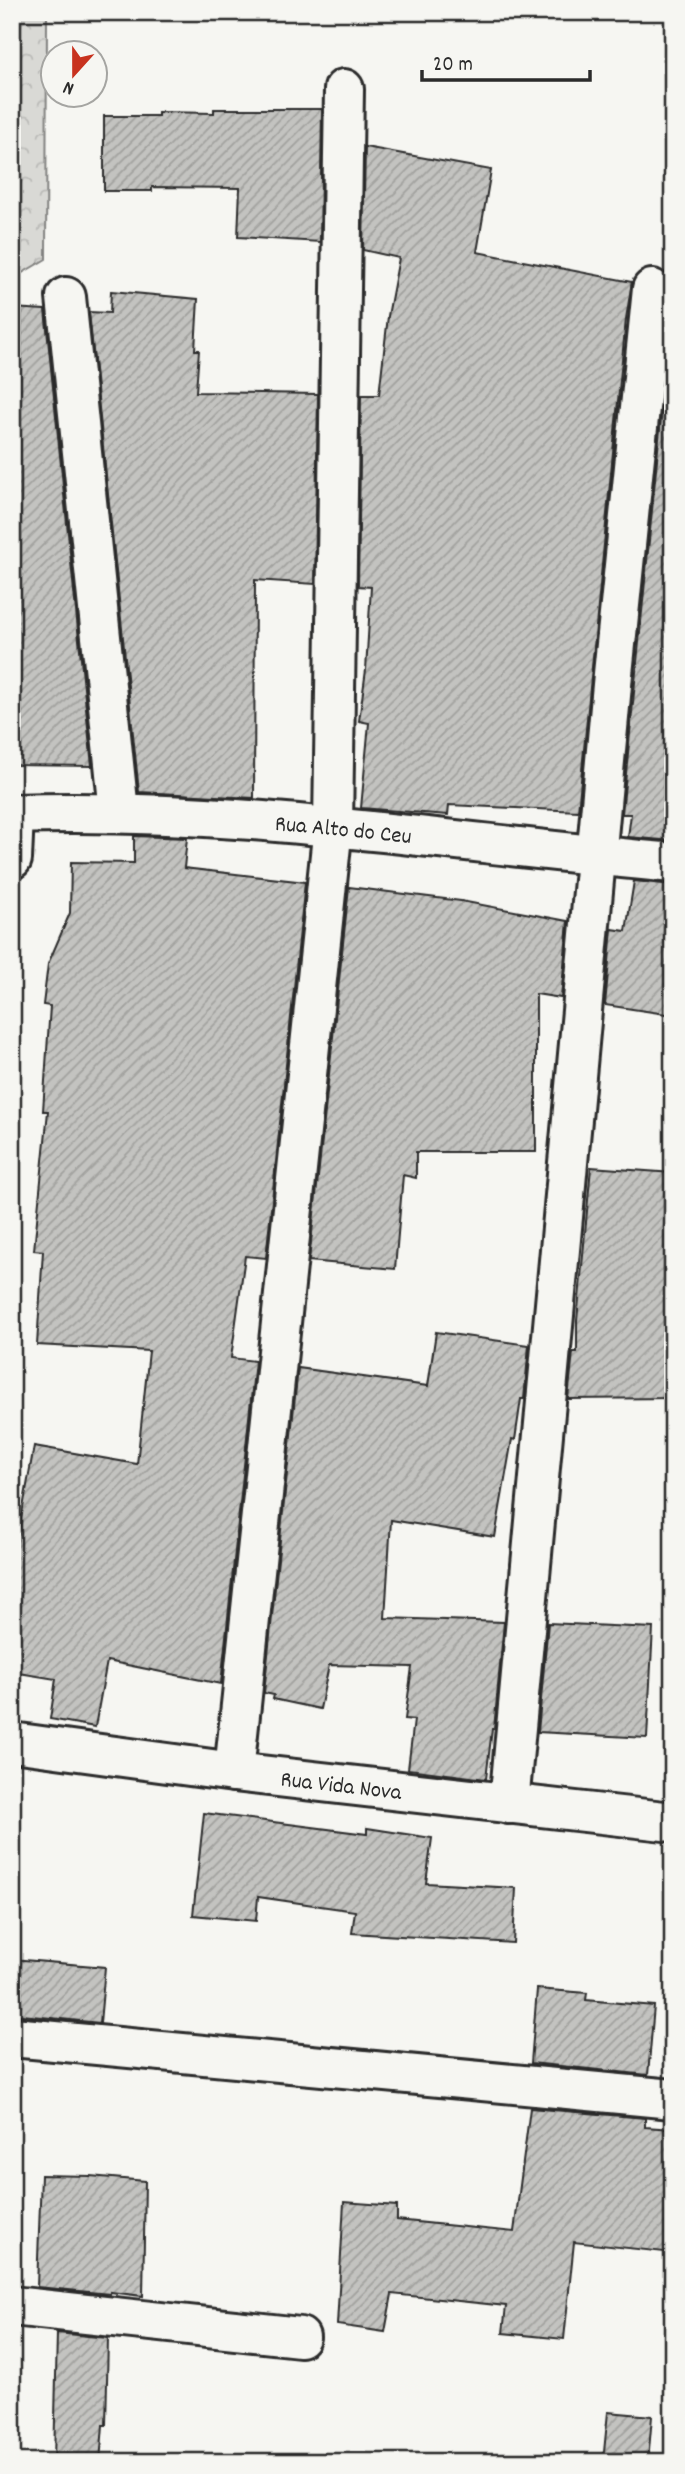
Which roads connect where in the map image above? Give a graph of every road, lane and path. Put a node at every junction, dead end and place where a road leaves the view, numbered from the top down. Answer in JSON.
{"nodes":[{"id":1,"x":345,"y":89,"type":"dead end"},
{"id":2,"x":652,"y":289,"type":"dead end"},
{"id":3,"x":66,"y":297,"type":"dead end"},
{"id":4,"x":119,"y":812,"type":"junction"},
{"id":5,"x":13,"y":814,"type":"edge"},
{"id":6,"x":332,"y":826,"type":"junction"},
{"id":7,"x":597,"y":856,"type":"junction"},
{"id":8,"x":12,"y":859,"type":"edge"},
{"id":9,"x":673,"y":863,"type":"edge"},
{"id":10,"x":12,"y":1742,"type":"edge"},
{"id":11,"x":233,"y":1772,"type":"junction"},
{"id":12,"x":509,"y":1804,"type":"junction"},
{"id":13,"x":673,"y":1822,"type":"edge"},
{"id":14,"x":12,"y":2037,"type":"edge"},
{"id":15,"x":673,"y":2099,"type":"edge"},
{"id":16,"x":12,"y":2306,"type":"edge"},
{"id":17,"x":300,"y":2337,"type":"dead end"}],
"edges":[{"from":1,"to":6,"type":"street"},
{"from":2,"to":7,"type":"street"},
{"from":3,"to":4,"type":"street"},
{"from":4,"to":5,"type":"street","name":"Rua Alto do Ceu"},
{"from":4,"to":6,"type":"street","name":"Rua Alto do Ceu"},
{"from":5,"to":8,"type":"street"},
{"from":6,"to":7,"type":"street","name":"Rua Alto do Ceu"},
{"from":6,"to":11,"type":"street"},
{"from":7,"to":9,"type":"street","name":"Rua Alto do Ceu"},
{"from":7,"to":12,"type":"street"},
{"from":10,"to":11,"type":"street","name":"Rua Vida Nova"},
{"from":11,"to":12,"type":"street","name":"Rua Vida Nova"},
{"from":12,"to":13,"type":"street","name":"Rua Vida Nova"},
{"from":14,"to":15,"type":"street"},
{"from":16,"to":17,"type":"street"}]}
